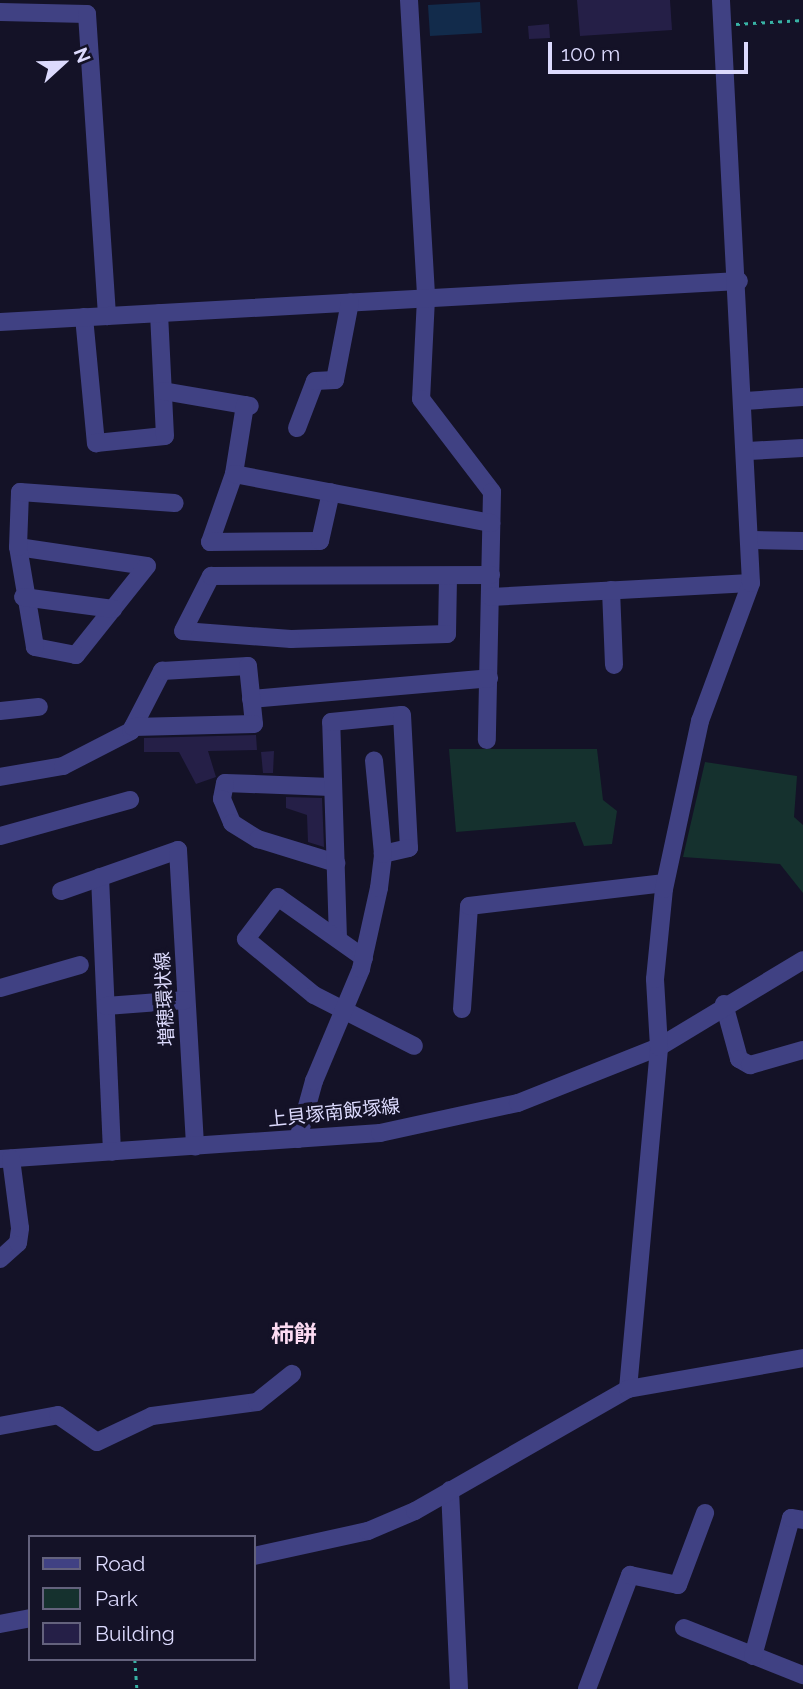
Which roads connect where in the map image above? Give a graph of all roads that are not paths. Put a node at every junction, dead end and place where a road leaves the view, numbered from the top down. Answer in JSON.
{"nodes":[{"id":1,"x":409,"y":0,"type":"edge"},
{"id":2,"x":721,"y":0,"type":"edge"},
{"id":3,"x":0,"y":12,"type":"edge"},
{"id":4,"x":739,"y":281,"type":"junction"},
{"id":5,"x":426,"y":298,"type":"junction"},
{"id":6,"x":350,"y":302,"type":"junction"},
{"id":7,"x":159,"y":313,"type":"junction"},
{"id":8,"x":107,"y":316,"type":"junction"},
{"id":9,"x":84,"y":317,"type":"junction"},
{"id":10,"x":0,"y":322,"type":"edge"},
{"id":11,"x":163,"y":391,"type":"junction"},
{"id":12,"x":803,"y":397,"type":"edge"},
{"id":13,"x":745,"y":401,"type":"junction"},
{"id":14,"x":297,"y":428,"type":"dead end"},
{"id":15,"x":803,"y":448,"type":"edge"},
{"id":16,"x":748,"y":451,"type":"junction"},
{"id":17,"x":234,"y":474,"type":"junction"},
{"id":18,"x":331,"y":492,"type":"junction"},
{"id":19,"x":174,"y":503,"type":"dead end"},
{"id":20,"x":8,"y":508,"type":"edge"},
{"id":21,"x":492,"y":523,"type":"junction"},
{"id":22,"x":752,"y":540,"type":"junction"},
{"id":23,"x":803,"y":541,"type":"edge"},
{"id":24,"x":18,"y":547,"type":"junction"},
{"id":25,"x":491,"y":575,"type":"junction"},
{"id":26,"x":448,"y":577,"type":"junction"},
{"id":27,"x":751,"y":583,"type":"junction"},
{"id":28,"x":611,"y":590,"type":"junction"},
{"id":29,"x":23,"y":597,"type":"junction"},
{"id":30,"x":491,"y":597,"type":"junction"},
{"id":31,"x":113,"y":609,"type":"junction"},
{"id":32,"x":614,"y":665,"type":"dead end"},
{"id":33,"x":489,"y":678,"type":"junction"},
{"id":34,"x":251,"y":699,"type":"junction"},
{"id":35,"x":1,"y":707,"type":"edge"},
{"id":36,"x":39,"y":707,"type":"dead end"},
{"id":37,"x":133,"y":727,"type":"junction"},
{"id":38,"x":487,"y":740,"type":"dead end"},
{"id":39,"x":374,"y":760,"type":"dead end"},
{"id":40,"x":0,"y":777,"type":"edge"},
{"id":41,"x":331,"y":787,"type":"junction"},
{"id":42,"x":130,"y":800,"type":"dead end"},
{"id":43,"x":0,"y":836,"type":"edge"},
{"id":44,"x":383,"y":854,"type":"junction"},
{"id":45,"x":336,"y":863,"type":"junction"},
{"id":46,"x":100,"y":877,"type":"junction"},
{"id":47,"x":665,"y":883,"type":"junction"},
{"id":48,"x":61,"y":891,"type":"dead end"},
{"id":49,"x":338,"y":939,"type":"junction"},
{"id":50,"x":364,"y":958,"type":"junction"},
{"id":51,"x":803,"y":960,"type":"edge"},
{"id":52,"x":80,"y":965,"type":"dead end"},
{"id":53,"x":0,"y":988,"type":"edge"},
{"id":54,"x":186,"y":1000,"type":"junction"},
{"id":55,"x":724,"y":1004,"type":"junction"},
{"id":56,"x":106,"y":1006,"type":"junction"},
{"id":57,"x":343,"y":1007,"type":"junction"},
{"id":58,"x":462,"y":1010,"type":"dead end"},
{"id":59,"x":414,"y":1046,"type":"dead end"},
{"id":60,"x":659,"y":1047,"type":"junction"},
{"id":61,"x":803,"y":1050,"type":"edge"},
{"id":62,"x":298,"y":1139,"type":"junction"},
{"id":63,"x":195,"y":1147,"type":"junction"},
{"id":64,"x":112,"y":1152,"type":"junction"},
{"id":65,"x":5,"y":1159,"type":"edge"},
{"id":66,"x":0,"y":1259,"type":"edge"},
{"id":67,"x":803,"y":1358,"type":"edge"},
{"id":68,"x":292,"y":1374,"type":"dead end"},
{"id":69,"x":628,"y":1389,"type":"junction"},
{"id":70,"x":0,"y":1426,"type":"edge"},
{"id":71,"x":450,"y":1490,"type":"junction"},
{"id":72,"x":705,"y":1513,"type":"dead end"},
{"id":73,"x":803,"y":1520,"type":"edge"},
{"id":74,"x":256,"y":1556,"type":"edge"},
{"id":75,"x":28,"y":1618,"type":"edge"},
{"id":76,"x":0,"y":1624,"type":"edge"},
{"id":77,"x":684,"y":1628,"type":"dead end"},
{"id":78,"x":754,"y":1656,"type":"junction"},
{"id":79,"x":803,"y":1675,"type":"edge"},
{"id":80,"x":459,"y":1689,"type":"edge"},
{"id":81,"x":587,"y":1689,"type":"edge"}],
"edges":[{"from":1,"to":5,"type":"street"},
{"from":2,"to":4,"type":"street"},
{"from":3,"to":8,"type":"street"},
{"from":4,"to":5,"type":"street"},
{"from":4,"to":13,"type":"street"},
{"from":5,"to":6,"type":"street"},
{"from":5,"to":21,"type":"street"},
{"from":6,"to":7,"type":"street"},
{"from":6,"to":14,"type":"street"},
{"from":7,"to":8,"type":"street"},
{"from":7,"to":11,"type":"street"},
{"from":8,"to":9,"type":"street"},
{"from":9,"to":10,"type":"street"},
{"from":9,"to":11,"type":"street"},
{"from":11,"to":17,"type":"street"},
{"from":12,"to":13,"type":"street"},
{"from":13,"to":16,"type":"street"},
{"from":15,"to":16,"type":"street"},
{"from":16,"to":22,"type":"street"},
{"from":17,"to":18,"type":"street"},
{"from":17,"to":18,"type":"street"},
{"from":18,"to":21,"type":"street"},
{"from":19,"to":20,"type":"street"},
{"from":20,"to":24,"type":"street"},
{"from":21,"to":25,"type":"street"},
{"from":22,"to":23,"type":"street"},
{"from":22,"to":27,"type":"street"},
{"from":24,"to":29,"type":"street"},
{"from":24,"to":31,"type":"street"},
{"from":25,"to":26,"type":"street"},
{"from":25,"to":30,"type":"street"},
{"from":26,"to":26,"type":"street"},
{"from":27,"to":28,"type":"street"},
{"from":27,"to":47,"type":"street"},
{"from":28,"to":30,"type":"street"},
{"from":28,"to":32,"type":"street"},
{"from":29,"to":31,"type":"street"},
{"from":29,"to":31,"type":"street"},
{"from":30,"to":33,"type":"street"},
{"from":33,"to":34,"type":"street"},
{"from":33,"to":38,"type":"street"},
{"from":34,"to":37,"type":"street"},
{"from":34,"to":37,"type":"street"},
{"from":35,"to":36,"type":"street"},
{"from":37,"to":40,"type":"street"},
{"from":39,"to":44,"type":"street"},
{"from":41,"to":44,"type":"street"},
{"from":41,"to":45,"type":"street"},
{"from":41,"to":45,"type":"street"},
{"from":42,"to":43,"type":"street"},
{"from":44,"to":50,"type":"street"},
{"from":45,"to":49,"type":"street"},
{"from":46,"to":48,"type":"street"},
{"from":46,"to":54,"type":"street","name":"増穂環状線"},
{"from":46,"to":56,"type":"street"},
{"from":47,"to":58,"type":"street"},
{"from":47,"to":60,"type":"street"},
{"from":49,"to":50,"type":"street"},
{"from":49,"to":57,"type":"street"},
{"from":50,"to":57,"type":"street"},
{"from":51,"to":55,"type":"street","name":"上貝塚南飯塚線"},
{"from":52,"to":53,"type":"street"},
{"from":54,"to":56,"type":"street"},
{"from":54,"to":63,"type":"street","name":"増穂環状線"},
{"from":55,"to":60,"type":"street","name":"上貝塚南飯塚線"},
{"from":55,"to":61,"type":"street"},
{"from":56,"to":64,"type":"street"},
{"from":57,"to":59,"type":"street"},
{"from":57,"to":62,"type":"street"},
{"from":60,"to":62,"type":"street","name":"上貝塚南飯塚線"},
{"from":60,"to":69,"type":"street"},
{"from":62,"to":63,"type":"street","name":"上貝塚南飯塚線"},
{"from":63,"to":64,"type":"street","name":"上貝塚南飯塚線"},
{"from":64,"to":65,"type":"street","name":"上貝塚南飯塚線"},
{"from":65,"to":66,"type":"street"},
{"from":67,"to":69,"type":"street"},
{"from":68,"to":70,"type":"street"},
{"from":69,"to":71,"type":"street"},
{"from":71,"to":74,"type":"street"},
{"from":71,"to":80,"type":"street"},
{"from":72,"to":81,"type":"street"},
{"from":73,"to":78,"type":"street"},
{"from":75,"to":76,"type":"street"},
{"from":77,"to":78,"type":"street"},
{"from":78,"to":79,"type":"street"}]}
